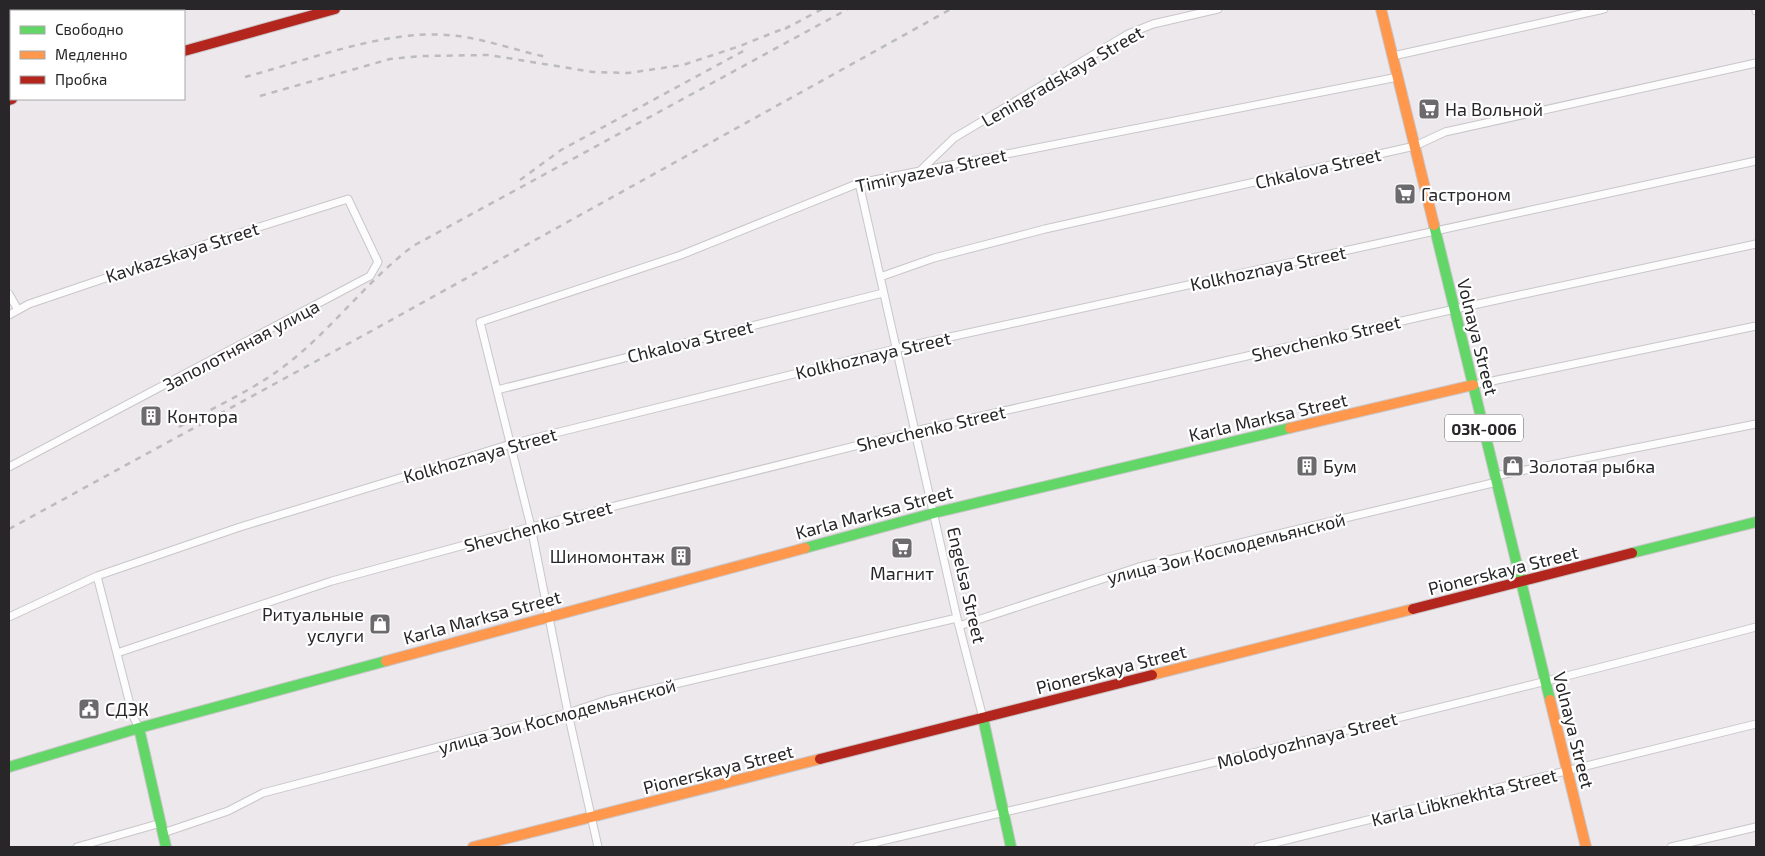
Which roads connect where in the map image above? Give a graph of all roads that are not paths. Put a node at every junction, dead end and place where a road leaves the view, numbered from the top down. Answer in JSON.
{"nodes":[{"id":1,"x":334,"y":9,"type":"edge"},
{"id":2,"x":1218,"y":9,"type":"edge"},
{"id":3,"x":1381,"y":9,"type":"edge"},
{"id":4,"x":1604,"y":9,"type":"edge"},
{"id":5,"x":185,"y":51,"type":"edge"},
{"id":6,"x":1393,"y":56,"type":"junction"},
{"id":7,"x":1756,"y":63,"type":"edge"},
{"id":8,"x":1398,"y":77,"type":"junction"},
{"id":9,"x":1415,"y":146,"type":"junction"},
{"id":10,"x":1756,"y":162,"type":"edge"},
{"id":11,"x":920,"y":171,"type":"junction"},
{"id":12,"x":859,"y":183,"type":"junction"},
{"id":13,"x":348,"y":199,"type":"joint"},
{"id":14,"x":1435,"y":231,"type":"junction"},
{"id":15,"x":1756,"y":244,"type":"edge"},
{"id":16,"x":880,"y":277,"type":"junction"},
{"id":17,"x":883,"y":293,"type":"junction"},
{"id":18,"x":9,"y":294,"type":"edge"},
{"id":19,"x":1455,"y":309,"type":"junction"},
{"id":20,"x":18,"y":310,"type":"junction"},
{"id":21,"x":9,"y":315,"type":"edge"},
{"id":22,"x":1756,"y":326,"type":"edge"},
{"id":23,"x":895,"y":349,"type":"junction"},
{"id":24,"x":1473,"y":385,"type":"junction"},
{"id":25,"x":497,"y":390,"type":"junction"},
{"id":26,"x":1756,"y":424,"type":"edge"},
{"id":27,"x":915,"y":431,"type":"junction"},
{"id":28,"x":511,"y":444,"type":"junction"},
{"id":29,"x":9,"y":467,"type":"edge"},
{"id":30,"x":1496,"y":479,"type":"junction"},
{"id":31,"x":934,"y":513,"type":"junction"},
{"id":32,"x":1756,"y":522,"type":"edge"},
{"id":33,"x":531,"y":527,"type":"junction"},
{"id":34,"x":97,"y":576,"type":"junction"},
{"id":35,"x":1521,"y":582,"type":"junction"},
{"id":36,"x":547,"y":616,"type":"junction"},
{"id":37,"x":9,"y":617,"type":"edge"},
{"id":38,"x":958,"y":622,"type":"junction"},
{"id":39,"x":1756,"y":627,"type":"edge"},
{"id":40,"x":117,"y":653,"type":"junction"},
{"id":41,"x":1545,"y":683,"type":"junction"},
{"id":42,"x":568,"y":713,"type":"junction"},
{"id":43,"x":983,"y":718,"type":"junction"},
{"id":44,"x":1756,"y":724,"type":"edge"},
{"id":45,"x":139,"y":728,"type":"junction"},
{"id":46,"x":9,"y":767,"type":"edge"},
{"id":47,"x":1567,"y":771,"type":"junction"},
{"id":48,"x":1003,"y":813,"type":"junction"},
{"id":49,"x":591,"y":818,"type":"junction"},
{"id":50,"x":1756,"y":827,"type":"edge"},
{"id":51,"x":162,"y":828,"type":"junction"},
{"id":52,"x":77,"y":847,"type":"edge"},
{"id":53,"x":166,"y":847,"type":"edge"},
{"id":54,"x":473,"y":847,"type":"edge"},
{"id":55,"x":598,"y":847,"type":"edge"},
{"id":56,"x":857,"y":847,"type":"edge"},
{"id":57,"x":1011,"y":847,"type":"edge"},
{"id":58,"x":1258,"y":847,"type":"edge"},
{"id":59,"x":1586,"y":847,"type":"edge"},
{"id":60,"x":1671,"y":847,"type":"edge"}],
"edges":[{"from":1,"to":5,"type":"street"},
{"from":2,"to":11,"type":"street","name":"Leningradskaya Street"},
{"from":3,"to":6,"type":"street","name":"Volnaya Street","number":"03К-006"},
{"from":4,"to":6,"type":"street"},
{"from":6,"to":8,"type":"street","name":"Volnaya Street","number":"03К-006"},
{"from":7,"to":9,"type":"street","name":"Chkalova Street"},
{"from":8,"to":9,"type":"street","name":"Volnaya Street","number":"03К-006"},
{"from":8,"to":11,"type":"street","name":"Timiryazeva Street"},
{"from":9,"to":14,"type":"street","name":"Volnaya Street","number":"03К-006"},
{"from":9,"to":16,"type":"street","name":"Chkalova Street"},
{"from":10,"to":14,"type":"street","name":"Kolkhoznaya Street"},
{"from":11,"to":12,"type":"street","name":"Timiryazeva Street"},
{"from":12,"to":16,"type":"street","name":"Engelsa Street"},
{"from":12,"to":25,"type":"street","name":"Timiryazeva Street"},
{"from":13,"to":20,"type":"street","name":"Kavkazskaya Street"},
{"from":13,"to":29,"type":"street","name":"Заполотняная улица"},
{"from":14,"to":19,"type":"street","name":"Volnaya Street","number":"03К-006"},
{"from":14,"to":23,"type":"street","name":"Kolkhoznaya Street"},
{"from":15,"to":19,"type":"street","name":"Shevchenko Street"},
{"from":16,"to":17,"type":"street","name":"Engelsa Street"},
{"from":17,"to":23,"type":"street","name":"Engelsa Street"},
{"from":17,"to":25,"type":"street","name":"Chkalova Street"},
{"from":18,"to":20,"type":"street"},
{"from":19,"to":24,"type":"street","name":"Volnaya Street","number":"03К-006"},
{"from":19,"to":27,"type":"street","name":"Shevchenko Street"},
{"from":20,"to":21,"type":"street","name":"Kavkazskaya Street"},
{"from":22,"to":24,"type":"street","name":"Karla Marksa Street"},
{"from":23,"to":27,"type":"street","name":"Engelsa Street"},
{"from":23,"to":28,"type":"street","name":"Kolkhoznaya Street"},
{"from":24,"to":30,"type":"street","name":"Volnaya Street","number":"03К-006"},
{"from":24,"to":31,"type":"street","name":"Karla Marksa Street"},
{"from":25,"to":28,"type":"street"},
{"from":26,"to":30,"type":"street","name":"улица Зои Космодемьянской"},
{"from":27,"to":31,"type":"street","name":"Engelsa Street"},
{"from":27,"to":33,"type":"street","name":"Shevchenko Street"},
{"from":28,"to":33,"type":"street"},
{"from":28,"to":34,"type":"street","name":"Kolkhoznaya Street"},
{"from":30,"to":35,"type":"street","name":"Volnaya Street","number":"03К-006"},
{"from":30,"to":38,"type":"street","name":"улица Зои Космодемьянской"},
{"from":31,"to":36,"type":"street","name":"Karla Marksa Street"},
{"from":31,"to":38,"type":"street","name":"Engelsa Street"},
{"from":32,"to":35,"type":"street","name":"Pionerskaya Street"},
{"from":33,"to":36,"type":"street"},
{"from":33,"to":40,"type":"street","name":"Shevchenko Street"},
{"from":34,"to":37,"type":"street","name":"Kolkhoznaya Street"},
{"from":34,"to":40,"type":"street"},
{"from":35,"to":41,"type":"street","name":"Volnaya Street","number":"03К-006"},
{"from":35,"to":43,"type":"street","name":"Pionerskaya Street"},
{"from":36,"to":42,"type":"street"},
{"from":36,"to":45,"type":"street","name":"Karla Marksa Street"},
{"from":38,"to":42,"type":"street","name":"улица Зои Космодемьянской"},
{"from":38,"to":43,"type":"street","name":"Engelsa Street"},
{"from":39,"to":41,"type":"street","name":"Molodyozhnaya Street"},
{"from":40,"to":45,"type":"street"},
{"from":41,"to":47,"type":"street","name":"Volnaya Street","number":"03К-006"},
{"from":41,"to":48,"type":"street","name":"Molodyozhnaya Street"},
{"from":42,"to":49,"type":"street"},
{"from":42,"to":51,"type":"street","name":"улица Зои Космодемьянской"},
{"from":43,"to":48,"type":"street","name":"Engelsa Street"},
{"from":43,"to":49,"type":"street","name":"Pionerskaya Street"},
{"from":44,"to":47,"type":"street","name":"Karla Libknekhta Street"},
{"from":45,"to":46,"type":"street","name":"Karla Marksa Street"},
{"from":45,"to":51,"type":"street"},
{"from":47,"to":58,"type":"street","name":"Karla Libknekhta Street"},
{"from":47,"to":59,"type":"street","name":"Volnaya Street","number":"03К-006"},
{"from":48,"to":56,"type":"street","name":"Molodyozhnaya Street"},
{"from":48,"to":57,"type":"street","name":"Engelsa Street"},
{"from":49,"to":54,"type":"street","name":"Pionerskaya Street"},
{"from":49,"to":55,"type":"street"},
{"from":50,"to":60,"type":"street"},
{"from":51,"to":52,"type":"street","name":"улица Зои Космодемьянской"},
{"from":51,"to":53,"type":"street"}]}
